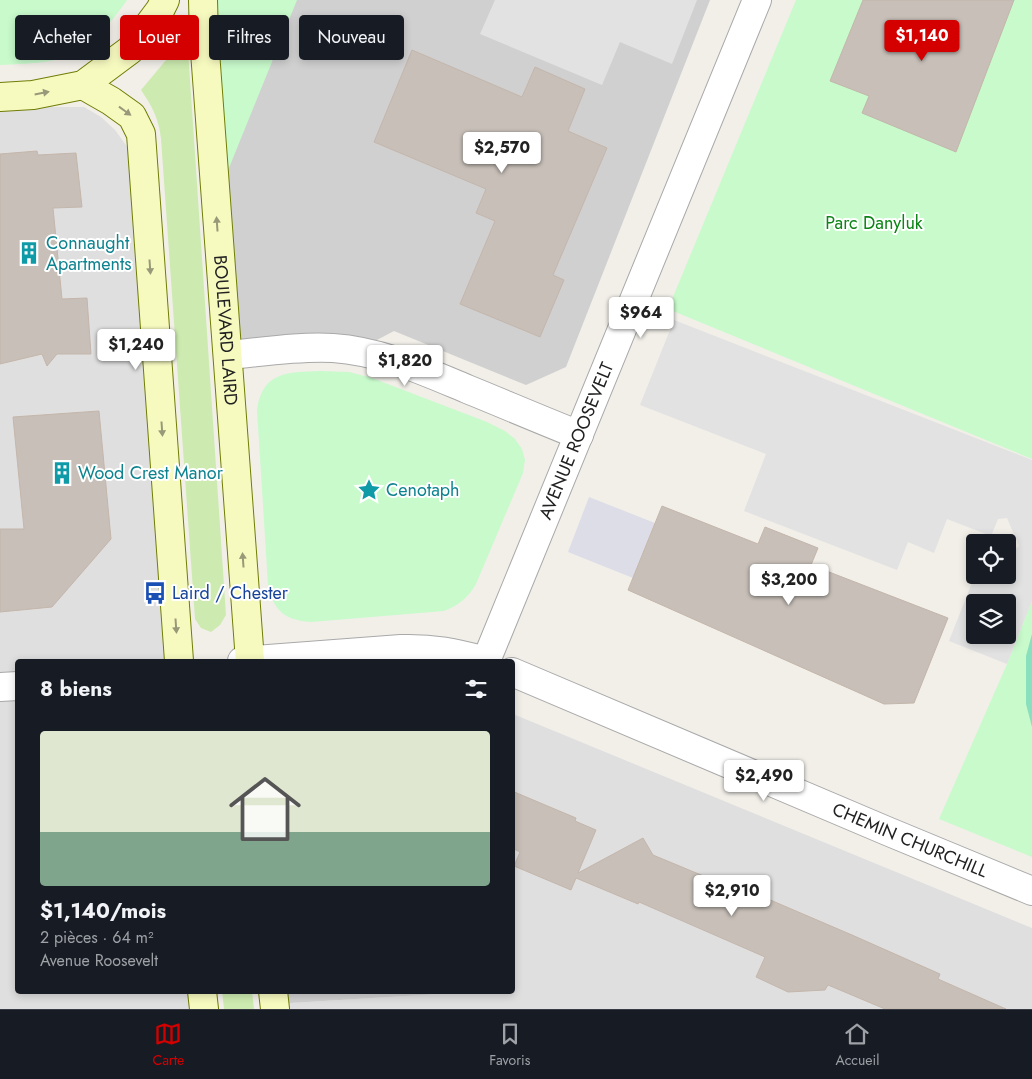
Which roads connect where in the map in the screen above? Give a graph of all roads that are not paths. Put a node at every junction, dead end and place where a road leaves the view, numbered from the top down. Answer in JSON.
{"nodes":[{"id":1,"x":165,"y":0,"type":"edge"},
{"id":2,"x":203,"y":0,"type":"edge"},
{"id":3,"x":757,"y":0,"type":"edge"},
{"id":4,"x":83,"y":85,"type":"junction"},
{"id":5,"x":0,"y":97,"type":"edge"},
{"id":6,"x":228,"y":355,"type":"junction"},
{"id":7,"x":579,"y":435,"type":"junction"},
{"id":8,"x":179,"y":659,"type":"edge"},
{"id":9,"x":250,"y":659,"type":"edge"},
{"id":10,"x":275,"y":659,"type":"edge"},
{"id":11,"x":479,"y":659,"type":"edge"},
{"id":12,"x":487,"y":659,"type":"edge"},
{"id":13,"x":515,"y":673,"type":"edge"},
{"id":14,"x":15,"y":686,"type":"edge"},
{"id":15,"x":0,"y":687,"type":"edge"},
{"id":16,"x":1032,"y":891,"type":"edge"},
{"id":17,"x":202,"y":994,"type":"edge"},
{"id":18,"x":273,"y":994,"type":"edge"},
{"id":19,"x":204,"y":1009,"type":"edge"},
{"id":20,"x":274,"y":1009,"type":"edge"}],
"edges":[{"from":1,"to":4,"type":"street"},
{"from":6,"to":2,"type":"street","name":"BOULEVARD LAIRD","one_way":true},
{"from":3,"to":7,"type":"street","name":"AVENUE ROOSEVELT"},
{"from":5,"to":4,"type":"street","one_way":true},
{"from":4,"to":8,"type":"street","one_way":true},
{"from":6,"to":7,"type":"street"},
{"from":9,"to":6,"type":"street","name":"BOULEVARD LAIRD","one_way":true},
{"from":7,"to":12,"type":"street","name":"AVENUE ROOSEVELT"},
{"from":10,"to":11,"type":"street"},
{"from":13,"to":16,"type":"street","name":"CHEMIN CHURCHILL"},
{"from":14,"to":15,"type":"street"},
{"from":17,"to":19,"type":"street"},
{"from":18,"to":20,"type":"street"}]}
